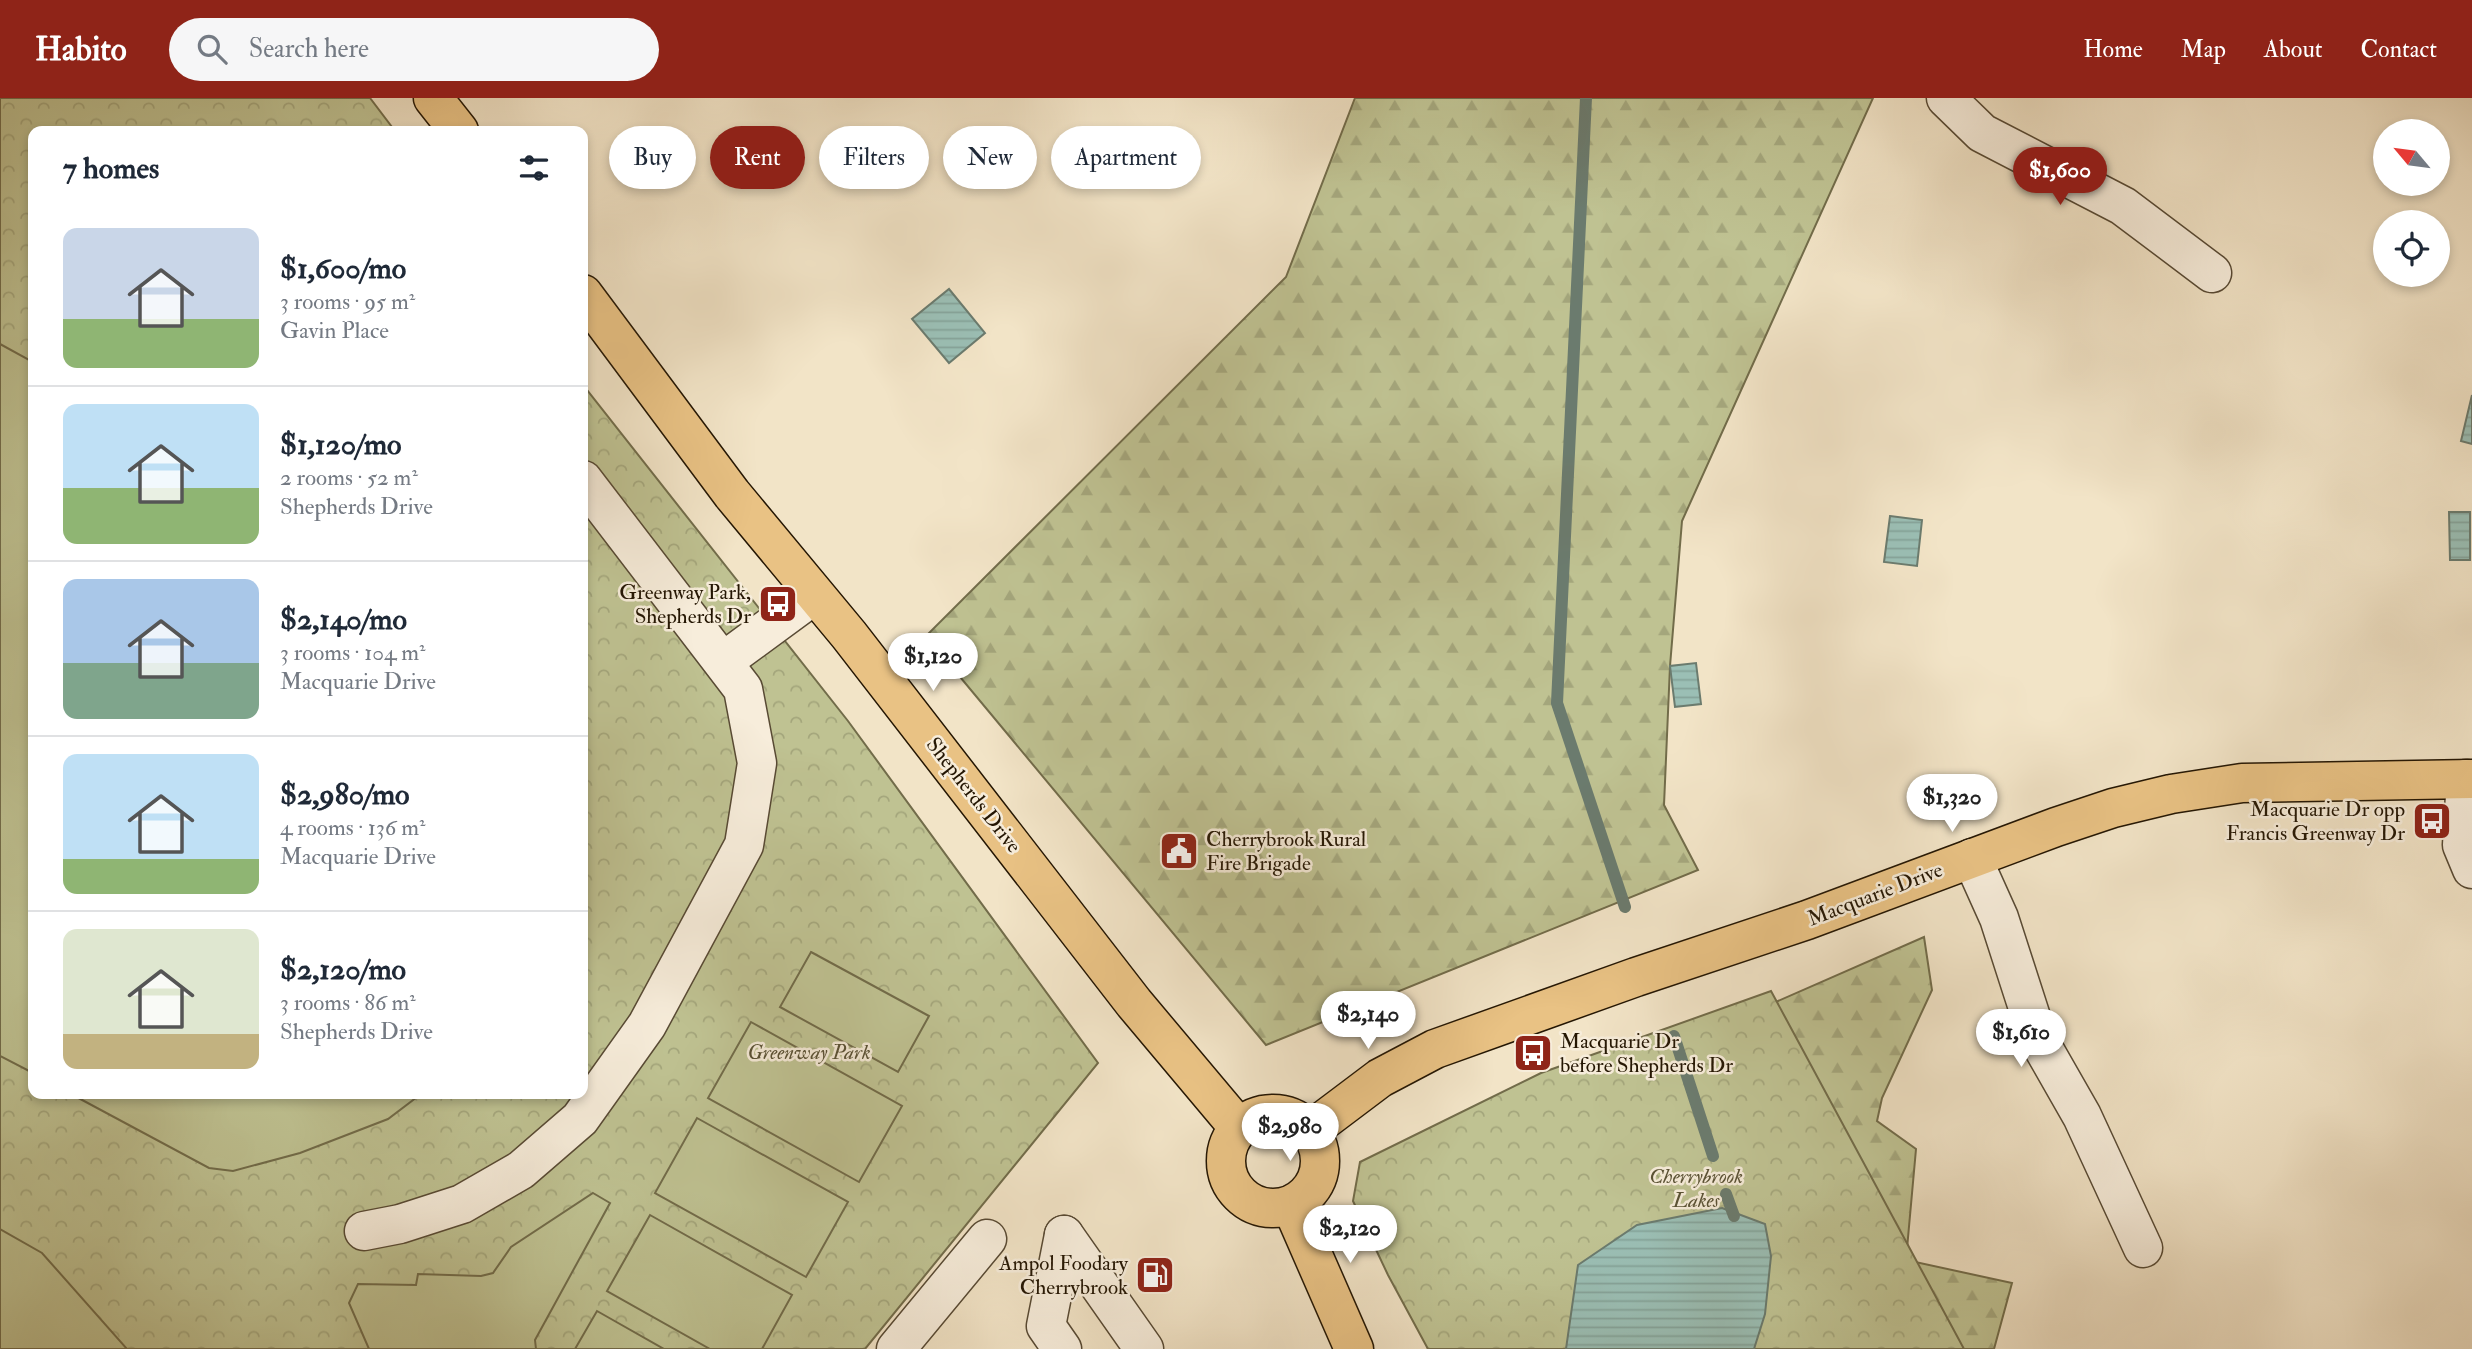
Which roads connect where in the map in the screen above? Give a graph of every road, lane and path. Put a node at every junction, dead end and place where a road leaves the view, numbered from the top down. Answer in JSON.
{"nodes":[{"id":1,"x":433,"y":98,"type":"edge"},
{"id":2,"x":1946,"y":98,"type":"edge"},
{"id":3,"x":455,"y":126,"type":"edge"},
{"id":4,"x":2211,"y":273,"type":"dead end"},
{"id":5,"x":588,"y":301,"type":"edge"},
{"id":6,"x":588,"y":486,"type":"edge"},
{"id":7,"x":814,"y":595,"type":"junction"},
{"id":8,"x":724,"y":661,"type":"junction"},
{"id":9,"x":2469,"y":779,"type":"edge"},
{"id":10,"x":1972,"y":858,"type":"junction"},
{"id":11,"x":2472,"y":869,"type":"edge"},
{"id":12,"x":1239,"y":1128,"type":"junction"},
{"id":13,"x":1311,"y":1130,"type":"junction"},
{"id":14,"x":1291,"y":1205,"type":"junction"},
{"id":15,"x":364,"y":1231,"type":"dead end"},
{"id":16,"x":987,"y":1239,"type":"dead end"},
{"id":17,"x":2143,"y":1248,"type":"dead end"},
{"id":18,"x":896,"y":1349,"type":"edge"},
{"id":19,"x":1062,"y":1349,"type":"edge"},
{"id":20,"x":1144,"y":1349,"type":"edge"},
{"id":21,"x":1354,"y":1349,"type":"edge"}],
"edges":[{"from":1,"to":3,"type":"main road"},
{"from":2,"to":4,"type":"street"},
{"from":5,"to":7,"type":"main road","name":"Shepherds Drive"},
{"from":6,"to":8,"type":"street"},
{"from":7,"to":8,"type":"street"},
{"from":7,"to":12,"type":"main road","name":"Shepherds Drive"},
{"from":8,"to":15,"type":"street"},
{"from":9,"to":10,"type":"main road","name":"Macquarie Drive"},
{"from":9,"to":11,"type":"street"},
{"from":10,"to":13,"type":"main road","name":"Macquarie Drive"},
{"from":10,"to":17,"type":"street"},
{"from":12,"to":13,"type":"main road"},
{"from":12,"to":14,"type":"main road"},
{"from":13,"to":14,"type":"main road"},
{"from":14,"to":21,"type":"main road"},
{"from":16,"to":18,"type":"street"},
{"from":19,"to":20,"type":"street"}]}
